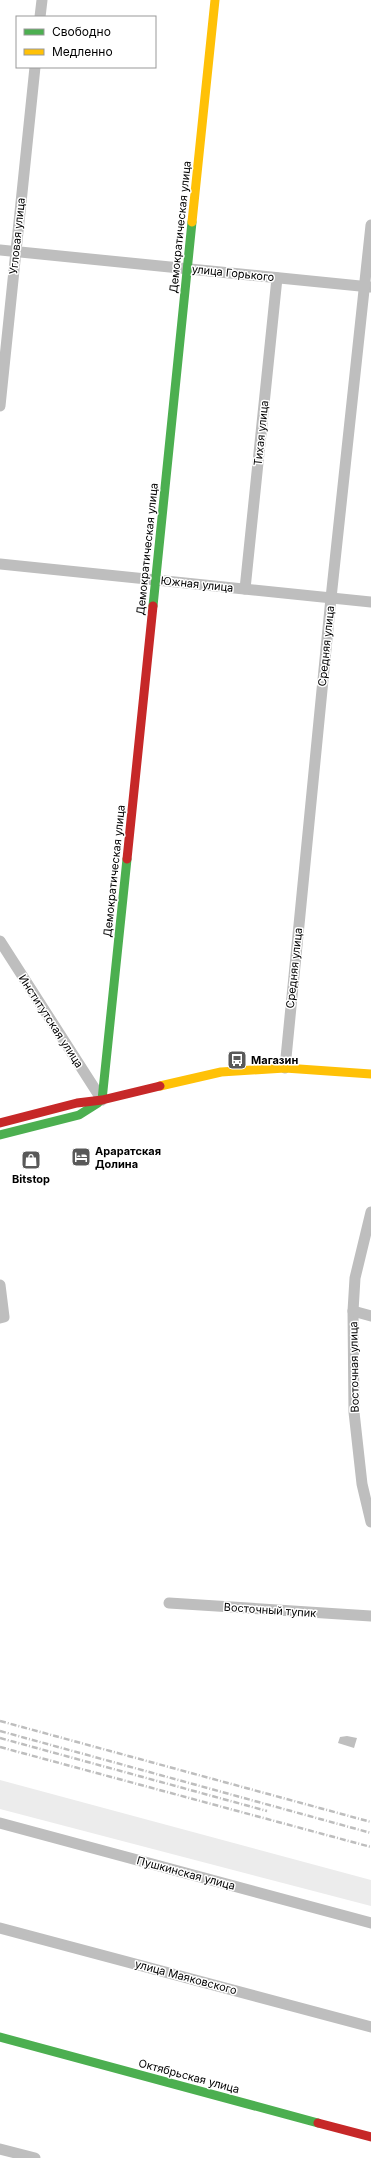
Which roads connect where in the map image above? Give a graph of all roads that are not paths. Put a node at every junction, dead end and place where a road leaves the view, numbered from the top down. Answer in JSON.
{"nodes":[{"id":1,"x":42,"y":0,"type":"edge"},
{"id":2,"x":215,"y":0,"type":"edge"},
{"id":3,"x":40,"y":16,"type":"edge"},
{"id":4,"x":35,"y":68,"type":"edge"},
{"id":5,"x":371,"y":225,"type":"edge"},
{"id":6,"x":0,"y":250,"type":"edge"},
{"id":7,"x":16,"y":252,"type":"junction"},
{"id":8,"x":187,"y":269,"type":"junction"},
{"id":9,"x":277,"y":278,"type":"junction"},
{"id":10,"x":367,"y":287,"type":"edge"},
{"id":11,"x":0,"y":406,"type":"edge"},
{"id":12,"x":0,"y":564,"type":"edge"},
{"id":13,"x":156,"y":580,"type":"junction"},
{"id":14,"x":244,"y":589,"type":"junction"},
{"id":15,"x":331,"y":598,"type":"junction"},
{"id":16,"x":371,"y":602,"type":"edge"},
{"id":17,"x":0,"y":942,"type":"edge"},
{"id":18,"x":285,"y":1068,"type":"junction"},
{"id":19,"x":371,"y":1074,"type":"edge"},
{"id":20,"x":102,"y":1100,"type":"junction"},
{"id":21,"x":0,"y":1123,"type":"edge"},
{"id":22,"x":0,"y":1135,"type":"edge"},
{"id":23,"x":371,"y":1212,"type":"edge"},
{"id":24,"x":0,"y":1285,"type":"edge"},
{"id":25,"x":353,"y":1312,"type":"junction"},
{"id":26,"x":371,"y":1316,"type":"edge"},
{"id":27,"x":2,"y":1318,"type":"edge"},
{"id":28,"x":371,"y":1522,"type":"edge"},
{"id":29,"x":169,"y":1603,"type":"dead end"},
{"id":30,"x":371,"y":1616,"type":"edge"},
{"id":31,"x":0,"y":1824,"type":"edge"},
{"id":32,"x":371,"y":1923,"type":"edge"},
{"id":33,"x":0,"y":1928,"type":"edge"},
{"id":34,"x":371,"y":2027,"type":"edge"},
{"id":35,"x":0,"y":2038,"type":"edge"},
{"id":36,"x":371,"y":2137,"type":"edge"},
{"id":37,"x":0,"y":2149,"type":"edge"},
{"id":38,"x":35,"y":2158,"type":"edge"}],
"edges":[{"from":1,"to":3,"type":"street"},
{"from":2,"to":8,"type":"street","name":"Демократическая улица"},
{"from":4,"to":7,"type":"street","name":"Угловая улица"},
{"from":5,"to":10,"type":"street","name":"Средняя улица"},
{"from":6,"to":7,"type":"street","name":"улица Горького"},
{"from":7,"to":8,"type":"street","name":"улица Горького"},
{"from":7,"to":11,"type":"street","name":"Угловая улица"},
{"from":8,"to":9,"type":"street","name":"улица Горького"},
{"from":8,"to":13,"type":"street","name":"Демократическая улица"},
{"from":9,"to":10,"type":"street","name":"улица Горького"},
{"from":9,"to":14,"type":"street","name":"Тихая улица"},
{"from":10,"to":15,"type":"street","name":"Средняя улица"},
{"from":12,"to":13,"type":"street","name":"Южная улица"},
{"from":13,"to":14,"type":"street","name":"Южная улица"},
{"from":13,"to":20,"type":"street","name":"Демократическая улица"},
{"from":14,"to":15,"type":"street","name":"Южная улица"},
{"from":15,"to":16,"type":"street","name":"Южная улица"},
{"from":15,"to":18,"type":"street","name":"Средняя улица"},
{"from":17,"to":20,"type":"street","name":"Институтская улица"},
{"from":18,"to":19,"type":"street"},
{"from":18,"to":20,"type":"street"},
{"from":20,"to":21,"type":"street"},
{"from":20,"to":22,"type":"street"},
{"from":23,"to":25,"type":"street","name":"Восточная улица"},
{"from":24,"to":27,"type":"street"},
{"from":25,"to":26,"type":"street"},
{"from":25,"to":28,"type":"street","name":"Восточная улица"},
{"from":29,"to":30,"type":"street","name":"Восточный тупик"},
{"from":31,"to":32,"type":"street","name":"Пушкинская улица"},
{"from":33,"to":34,"type":"street","name":"улица Маяковского"},
{"from":35,"to":36,"type":"street","name":"Октябрьская улица"},
{"from":37,"to":38,"type":"street"}]}
